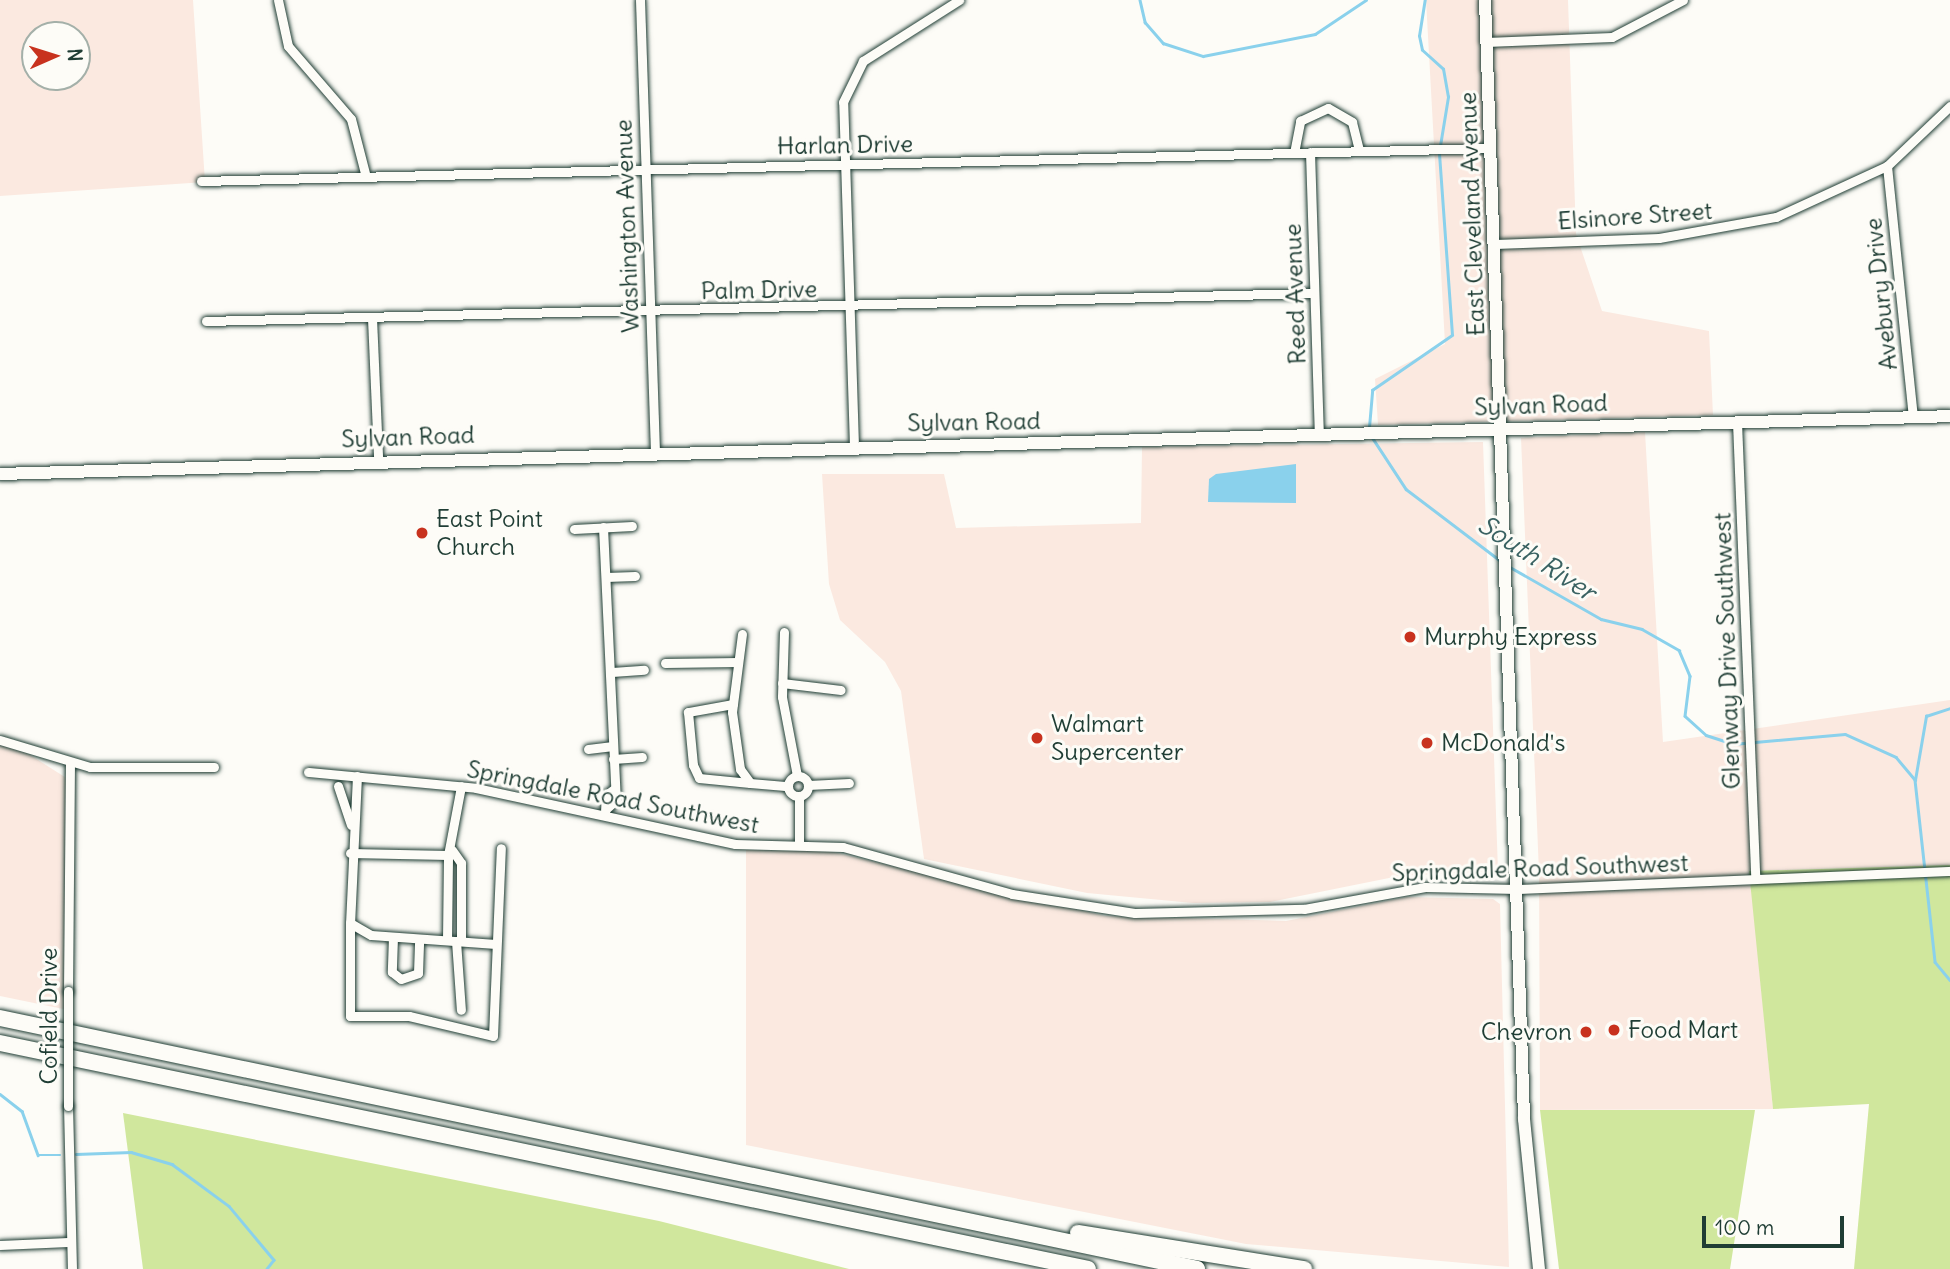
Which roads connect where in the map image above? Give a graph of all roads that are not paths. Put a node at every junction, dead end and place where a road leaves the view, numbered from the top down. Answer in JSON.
{"nodes":[{"id":1,"x":278,"y":0,"type":"edge"},
{"id":2,"x":640,"y":0,"type":"edge"},
{"id":3,"x":959,"y":0,"type":"edge"},
{"id":4,"x":1485,"y":0,"type":"edge"},
{"id":5,"x":1683,"y":0,"type":"edge"},
{"id":6,"x":1486,"y":42,"type":"junction"},
{"id":7,"x":1950,"y":106,"type":"edge"},
{"id":8,"x":1490,"y":148,"type":"junction"},
{"id":9,"x":1359,"y":151,"type":"junction"},
{"id":10,"x":1310,"y":152,"type":"junction"},
{"id":11,"x":1294,"y":153,"type":"junction"},
{"id":12,"x":843,"y":164,"type":"junction"},
{"id":13,"x":1887,"y":166,"type":"junction"},
{"id":14,"x":643,"y":170,"type":"junction"},
{"id":15,"x":366,"y":177,"type":"junction"},
{"id":16,"x":201,"y":181,"type":"dead end"},
{"id":17,"x":1495,"y":244,"type":"junction"},
{"id":18,"x":1314,"y":293,"type":"junction"},
{"id":19,"x":849,"y":307,"type":"junction"},
{"id":20,"x":649,"y":311,"type":"junction"},
{"id":21,"x":372,"y":318,"type":"junction"},
{"id":22,"x":206,"y":321,"type":"dead end"},
{"id":23,"x":1950,"y":416,"type":"edge"},
{"id":24,"x":1913,"y":417,"type":"junction"},
{"id":25,"x":1737,"y":422,"type":"junction"},
{"id":26,"x":1501,"y":427,"type":"junction"},
{"id":27,"x":1319,"y":433,"type":"junction"},
{"id":28,"x":854,"y":446,"type":"junction"},
{"id":29,"x":655,"y":451,"type":"junction"},
{"id":30,"x":378,"y":458,"type":"junction"},
{"id":31,"x":0,"y":474,"type":"edge"},
{"id":32,"x":632,"y":526,"type":"dead end"},
{"id":33,"x":603,"y":527,"type":"junction"},
{"id":34,"x":574,"y":529,"type":"dead end"},
{"id":35,"x":635,"y":576,"type":"dead end"},
{"id":36,"x":606,"y":577,"type":"junction"},
{"id":37,"x":784,"y":632,"type":"dead end"},
{"id":38,"x":742,"y":634,"type":"dead end"},
{"id":39,"x":738,"y":662,"type":"junction"},
{"id":40,"x":665,"y":663,"type":"dead end"},
{"id":41,"x":645,"y":670,"type":"dead end"},
{"id":42,"x":612,"y":672,"type":"junction"},
{"id":43,"x":782,"y":683,"type":"junction"},
{"id":44,"x":841,"y":690,"type":"dead end"},
{"id":45,"x":733,"y":704,"type":"junction"},
{"id":46,"x":0,"y":740,"type":"edge"},
{"id":47,"x":613,"y":746,"type":"junction"},
{"id":48,"x":588,"y":748,"type":"dead end"},
{"id":49,"x":642,"y":757,"type":"dead end"},
{"id":50,"x":613,"y":759,"type":"junction"},
{"id":51,"x":70,"y":764,"type":"junction"},
{"id":52,"x":214,"y":767,"type":"dead end"},
{"id":53,"x":308,"y":772,"type":"dead end"},
{"id":54,"x":357,"y":776,"type":"junction"},
{"id":55,"x":797,"y":776,"type":"junction"},
{"id":56,"x":849,"y":782,"type":"dead end"},
{"id":57,"x":750,"y":783,"type":"junction"},
{"id":58,"x":808,"y":785,"type":"junction"},
{"id":59,"x":338,"y":786,"type":"dead end"},
{"id":60,"x":461,"y":786,"type":"junction"},
{"id":61,"x":789,"y":786,"type":"junction"},
{"id":62,"x":799,"y":796,"type":"junction"},
{"id":63,"x":605,"y":812,"type":"junction"},
{"id":64,"x":351,"y":826,"type":"junction"},
{"id":65,"x":799,"y":845,"type":"junction"},
{"id":66,"x":501,"y":848,"type":"dead end"},
{"id":67,"x":350,"y":853,"type":"junction"},
{"id":68,"x":450,"y":853,"type":"junction"},
{"id":69,"x":1950,"y":871,"type":"edge"},
{"id":70,"x":1755,"y":878,"type":"junction"},
{"id":71,"x":1517,"y":889,"type":"junction"},
{"id":72,"x":350,"y":923,"type":"junction"},
{"id":73,"x":393,"y":937,"type":"junction"},
{"id":74,"x":419,"y":940,"type":"junction"},
{"id":75,"x":454,"y":941,"type":"junction"},
{"id":76,"x":496,"y":944,"type":"junction"},
{"id":77,"x":461,"y":1010,"type":"dead end"},
{"id":78,"x":0,"y":1018,"type":"edge"},
{"id":79,"x":0,"y":1043,"type":"edge"},
{"id":80,"x":952,"y":1216,"type":"junction"},
{"id":81,"x":68,"y":1242,"type":"junction"},
{"id":82,"x":0,"y":1245,"type":"edge"},
{"id":83,"x":72,"y":1269,"type":"edge"},
{"id":84,"x":1088,"y":1269,"type":"edge"},
{"id":85,"x":1197,"y":1269,"type":"edge"},
{"id":86,"x":1304,"y":1269,"type":"edge"},
{"id":87,"x":1539,"y":1269,"type":"edge"}],
"edges":[{"from":1,"to":15,"type":"street"},
{"from":2,"to":14,"type":"street","name":"Washington Avenue"},
{"from":3,"to":12,"type":"street"},
{"from":4,"to":6,"type":"main road","name":"East Cleveland Avenue"},
{"from":5,"to":6,"type":"street"},
{"from":6,"to":8,"type":"main road","name":"East Cleveland Avenue"},
{"from":7,"to":13,"type":"street","name":"Elsinore Street"},
{"from":8,"to":9,"type":"street","name":"Harlan Drive"},
{"from":8,"to":17,"type":"main road","name":"East Cleveland Avenue"},
{"from":9,"to":10,"type":"street","name":"Harlan Drive"},
{"from":9,"to":11,"type":"street"},
{"from":10,"to":11,"type":"street","name":"Harlan Drive"},
{"from":10,"to":18,"type":"street","name":"Reed Avenue"},
{"from":11,"to":12,"type":"street","name":"Harlan Drive"},
{"from":12,"to":14,"type":"street","name":"Harlan Drive"},
{"from":12,"to":19,"type":"street"},
{"from":13,"to":17,"type":"street","name":"Elsinore Street"},
{"from":13,"to":24,"type":"street","name":"Avebury Drive"},
{"from":14,"to":15,"type":"street","name":"Harlan Drive"},
{"from":14,"to":20,"type":"street","name":"Washington Avenue"},
{"from":15,"to":16,"type":"street","name":"Harlan Drive"},
{"from":17,"to":26,"type":"main road","name":"East Cleveland Avenue"},
{"from":18,"to":19,"type":"street","name":"Palm Drive"},
{"from":18,"to":27,"type":"street","name":"Reed Avenue"},
{"from":19,"to":20,"type":"street","name":"Palm Drive"},
{"from":19,"to":28,"type":"street"},
{"from":20,"to":21,"type":"street","name":"Palm Drive"},
{"from":20,"to":29,"type":"street","name":"Washington Avenue"},
{"from":21,"to":22,"type":"street","name":"Palm Drive"},
{"from":21,"to":30,"type":"street"},
{"from":23,"to":24,"type":"main road","name":"Sylvan Road"},
{"from":24,"to":25,"type":"main road","name":"Sylvan Road"},
{"from":25,"to":26,"type":"main road","name":"Sylvan Road"},
{"from":25,"to":70,"type":"street","name":"Glenway Drive Southwest"},
{"from":26,"to":27,"type":"main road","name":"Sylvan Road"},
{"from":26,"to":71,"type":"main road","name":"East Cleveland Avenue"},
{"from":27,"to":28,"type":"main road","name":"Sylvan Road"},
{"from":28,"to":29,"type":"main road","name":"Sylvan Road"},
{"from":29,"to":30,"type":"main road","name":"Sylvan Road"},
{"from":30,"to":31,"type":"main road","name":"Sylvan Road"},
{"from":32,"to":33,"type":"street"},
{"from":33,"to":34,"type":"street"},
{"from":33,"to":36,"type":"street"},
{"from":35,"to":36,"type":"street"},
{"from":36,"to":42,"type":"street"},
{"from":37,"to":43,"type":"street"},
{"from":38,"to":39,"type":"street"},
{"from":39,"to":40,"type":"street"},
{"from":39,"to":45,"type":"street"},
{"from":41,"to":42,"type":"street"},
{"from":42,"to":47,"type":"street"},
{"from":43,"to":44,"type":"street"},
{"from":43,"to":55,"type":"street"},
{"from":45,"to":57,"type":"street"},
{"from":45,"to":57,"type":"street"},
{"from":46,"to":51,"type":"street"},
{"from":47,"to":48,"type":"street"},
{"from":47,"to":50,"type":"street"},
{"from":49,"to":50,"type":"street"},
{"from":50,"to":63,"type":"street"},
{"from":51,"to":52,"type":"street"},
{"from":51,"to":81,"type":"street","name":"Cofield Drive","bridge":true},
{"from":53,"to":54,"type":"street","name":"Springdale Road Southwest"},
{"from":54,"to":60,"type":"street","name":"Springdale Road Southwest"},
{"from":54,"to":64,"type":"street"},
{"from":55,"to":58,"type":"street"},
{"from":55,"to":61,"type":"street"},
{"from":56,"to":58,"type":"street"},
{"from":57,"to":61,"type":"street"},
{"from":58,"to":62,"type":"street"},
{"from":59,"to":64,"type":"street"},
{"from":60,"to":63,"type":"street","name":"Springdale Road Southwest"},
{"from":60,"to":68,"type":"street"},
{"from":61,"to":62,"type":"street"},
{"from":62,"to":65,"type":"street"},
{"from":63,"to":65,"type":"street","name":"Springdale Road Southwest"},
{"from":64,"to":67,"type":"street"},
{"from":65,"to":71,"type":"street","name":"Springdale Road Southwest"},
{"from":66,"to":76,"type":"street"},
{"from":67,"to":68,"type":"street"},
{"from":67,"to":72,"type":"street"},
{"from":68,"to":75,"type":"street"},
{"from":68,"to":75,"type":"street"},
{"from":69,"to":70,"type":"street","name":"Springdale Road Southwest"},
{"from":70,"to":71,"type":"street","name":"Springdale Road Southwest"},
{"from":71,"to":87,"type":"main road","name":"East Cleveland Avenue"},
{"from":72,"to":73,"type":"street"},
{"from":72,"to":76,"type":"street"},
{"from":73,"to":74,"type":"street"},
{"from":73,"to":74,"type":"street"},
{"from":74,"to":75,"type":"street"},
{"from":75,"to":76,"type":"street"},
{"from":75,"to":77,"type":"street"},
{"from":78,"to":80,"type":"highway"},
{"from":79,"to":84,"type":"highway"},
{"from":80,"to":85,"type":"highway"},
{"from":80,"to":86,"type":"highway"},
{"from":81,"to":82,"type":"street"},
{"from":81,"to":83,"type":"street","name":"Cofield Drive"}]}
